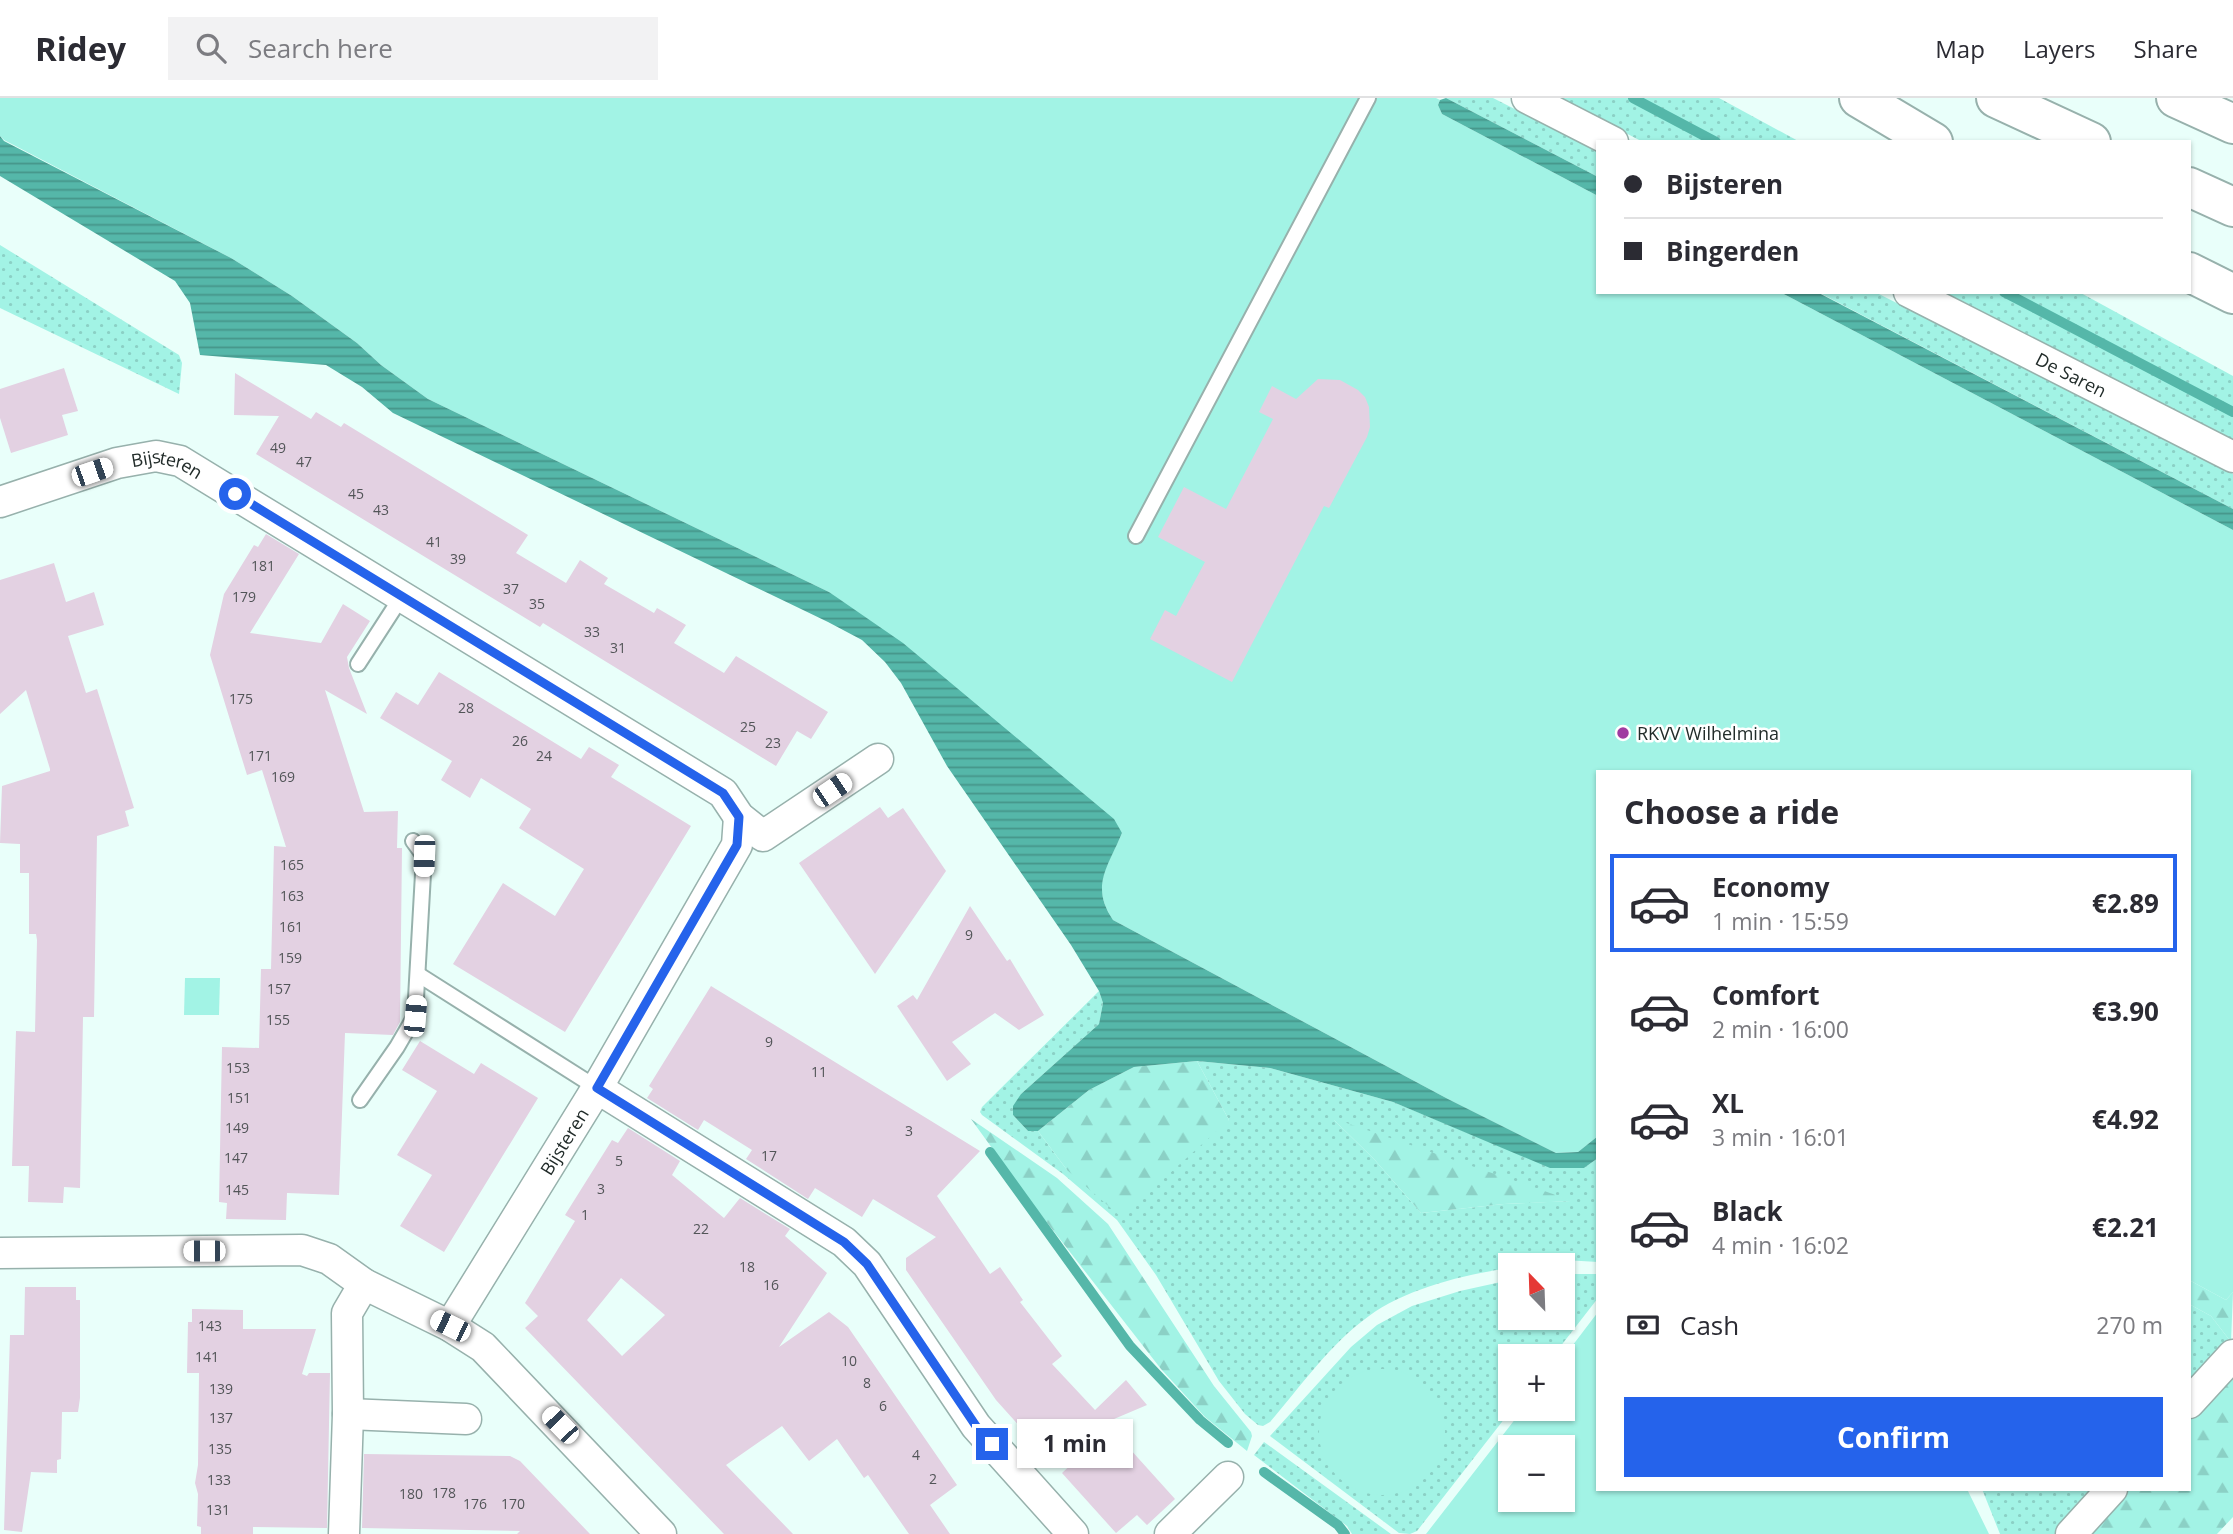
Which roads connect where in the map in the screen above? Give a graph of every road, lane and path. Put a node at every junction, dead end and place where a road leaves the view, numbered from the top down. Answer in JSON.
{"nodes":[{"id":1,"x":1368,"y":98,"type":"edge"},
{"id":2,"x":1527,"y":98,"type":"edge"},
{"id":3,"x":1859,"y":98,"type":"edge"},
{"id":4,"x":1996,"y":98,"type":"edge"},
{"id":5,"x":2176,"y":98,"type":"edge"},
{"id":6,"x":2233,"y":124,"type":"edge"},
{"id":7,"x":1609,"y":140,"type":"edge"},
{"id":8,"x":1930,"y":140,"type":"edge"},
{"id":9,"x":2087,"y":140,"type":"edge"},
{"id":10,"x":2191,"y":188,"type":"edge"},
{"id":11,"x":2233,"y":207,"type":"edge"},
{"id":12,"x":2191,"y":273,"type":"edge"},
{"id":13,"x":1913,"y":294,"type":"edge"},
{"id":14,"x":2233,"y":294,"type":"edge"},
{"id":15,"x":2233,"y":457,"type":"edge"},
{"id":16,"x":0,"y":502,"type":"edge"},
{"id":17,"x":1136,"y":536,"type":"dead end"},
{"id":18,"x":402,"y":596,"type":"junction"},
{"id":19,"x":358,"y":664,"type":"dead end"},
{"id":20,"x":878,"y":759,"type":"dead end"},
{"id":21,"x":739,"y":817,"type":"junction"},
{"id":22,"x":413,"y":841,"type":"dead end"},
{"id":23,"x":419,"y":975,"type":"junction"},
{"id":24,"x":597,"y":1088,"type":"junction"},
{"id":25,"x":359,"y":1100,"type":"dead end"},
{"id":26,"x":0,"y":1253,"type":"edge"},
{"id":27,"x":364,"y":1284,"type":"junction"},
{"id":28,"x":450,"y":1326,"type":"junction"},
{"id":29,"x":2233,"y":1355,"type":"edge"},
{"id":30,"x":2191,"y":1402,"type":"edge"},
{"id":31,"x":348,"y":1414,"type":"junction"},
{"id":32,"x":466,"y":1419,"type":"dead end"},
{"id":33,"x":1228,"y":1477,"type":"dead end"},
{"id":34,"x":2110,"y":1491,"type":"edge"},
{"id":35,"x":344,"y":1534,"type":"edge"},
{"id":36,"x":662,"y":1534,"type":"edge"},
{"id":37,"x":1073,"y":1534,"type":"edge"},
{"id":38,"x":1170,"y":1534,"type":"edge"},
{"id":39,"x":2071,"y":1534,"type":"edge"}],
"edges":[{"from":1,"to":17,"type":"lane"},
{"from":2,"to":7,"type":"street"},
{"from":3,"to":8,"type":"highway"},
{"from":4,"to":9,"type":"highway"},
{"from":5,"to":6,"type":"highway"},
{"from":10,"to":11,"type":"highway"},
{"from":12,"to":14,"type":"highway"},
{"from":13,"to":15,"type":"street","name":"De Saren"},
{"from":16,"to":18,"type":"street","name":"Bijsteren"},
{"from":18,"to":19,"type":"lane"},
{"from":18,"to":21,"type":"street","name":"Bijsteren"},
{"from":20,"to":21,"type":"street"},
{"from":21,"to":24,"type":"street","name":"Bijsteren"},
{"from":22,"to":23,"type":"lane"},
{"from":23,"to":24,"type":"lane"},
{"from":23,"to":25,"type":"lane"},
{"from":24,"to":28,"type":"street","name":"Bijsteren"},
{"from":24,"to":37,"type":"street"},
{"from":26,"to":27,"type":"street"},
{"from":27,"to":28,"type":"street"},
{"from":27,"to":31,"type":"street"},
{"from":28,"to":36,"type":"street"},
{"from":29,"to":30,"type":"street"},
{"from":31,"to":32,"type":"street"},
{"from":31,"to":35,"type":"street"},
{"from":33,"to":38,"type":"street"},
{"from":34,"to":39,"type":"street"}]}
